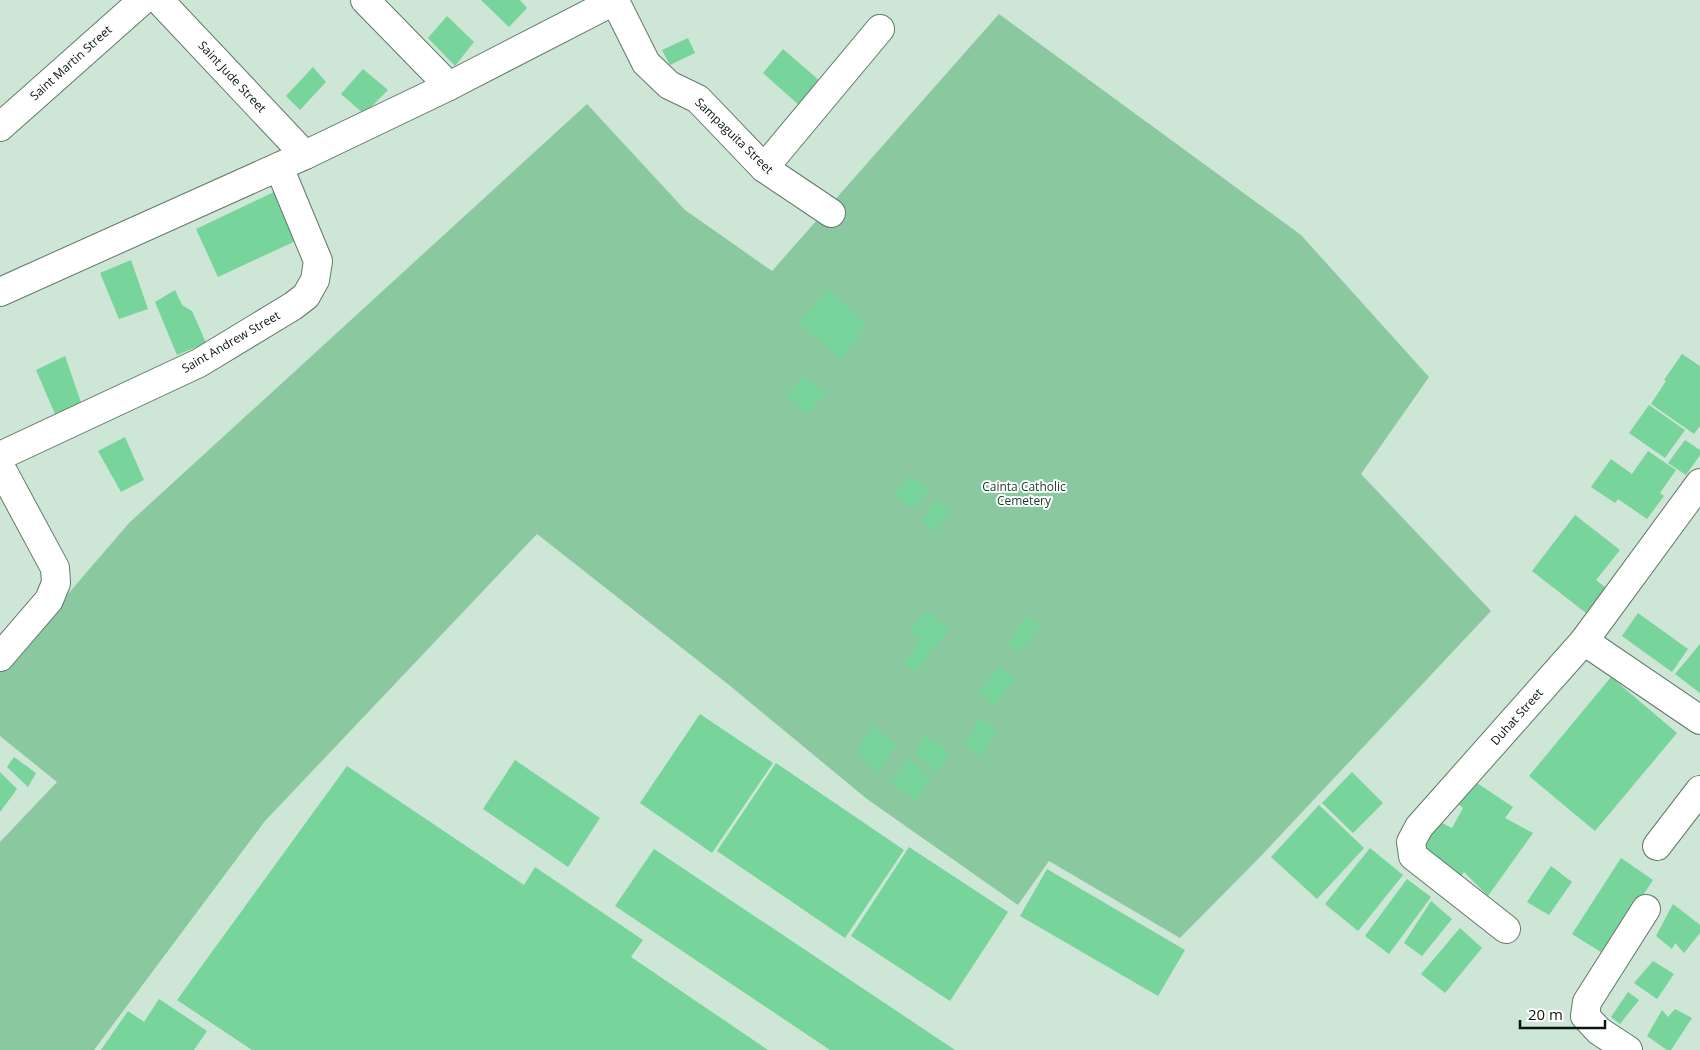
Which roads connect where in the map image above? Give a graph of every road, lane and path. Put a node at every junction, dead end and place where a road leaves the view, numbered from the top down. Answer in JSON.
{"nodes":[{"id":1,"x":143,"y":0,"type":"edge"},
{"id":2,"x":159,"y":0,"type":"edge"},
{"id":3,"x":365,"y":0,"type":"edge"},
{"id":4,"x":616,"y":0,"type":"edge"},
{"id":5,"x":880,"y":29,"type":"dead end"},
{"id":6,"x":449,"y":86,"type":"junction"},
{"id":7,"x":0,"y":127,"type":"edge"},
{"id":8,"x":305,"y":155,"type":"junction"},
{"id":9,"x":280,"y":167,"type":"junction"},
{"id":10,"x":764,"y":168,"type":"junction"},
{"id":11,"x":831,"y":213,"type":"dead end"},
{"id":12,"x":0,"y":292,"type":"edge"},
{"id":13,"x":0,"y":456,"type":"edge"},
{"id":14,"x":0,"y":466,"type":"edge"},
{"id":15,"x":1700,"y":483,"type":"edge"},
{"id":16,"x":1584,"y":641,"type":"junction"},
{"id":17,"x":0,"y":656,"type":"edge"},
{"id":18,"x":1700,"y":720,"type":"edge"},
{"id":19,"x":1700,"y":790,"type":"edge"},
{"id":20,"x":1657,"y":846,"type":"dead end"},
{"id":21,"x":1646,"y":910,"type":"dead end"},
{"id":22,"x":1506,"y":929,"type":"dead end"},
{"id":23,"x":1628,"y":1050,"type":"edge"}],
"edges":[{"from":1,"to":7,"type":"street","name":"Saint Martin Street"},
{"from":2,"to":8,"type":"street","name":"Saint Jude Street"},
{"from":3,"to":6,"type":"street"},
{"from":4,"to":6,"type":"street"},
{"from":4,"to":10,"type":"street","name":"Sampaguita Street"},
{"from":5,"to":10,"type":"street"},
{"from":6,"to":8,"type":"street"},
{"from":8,"to":9,"type":"street"},
{"from":9,"to":12,"type":"street"},
{"from":9,"to":13,"type":"street","name":"Saint Andrew Street"},
{"from":10,"to":11,"type":"street","name":"Sampaguita Street"},
{"from":14,"to":17,"type":"street"},
{"from":15,"to":16,"type":"street","name":"Duhat Street"},
{"from":16,"to":18,"type":"street"},
{"from":16,"to":22,"type":"street","name":"Duhat Street"},
{"from":19,"to":20,"type":"street"},
{"from":21,"to":23,"type":"street"}]}
